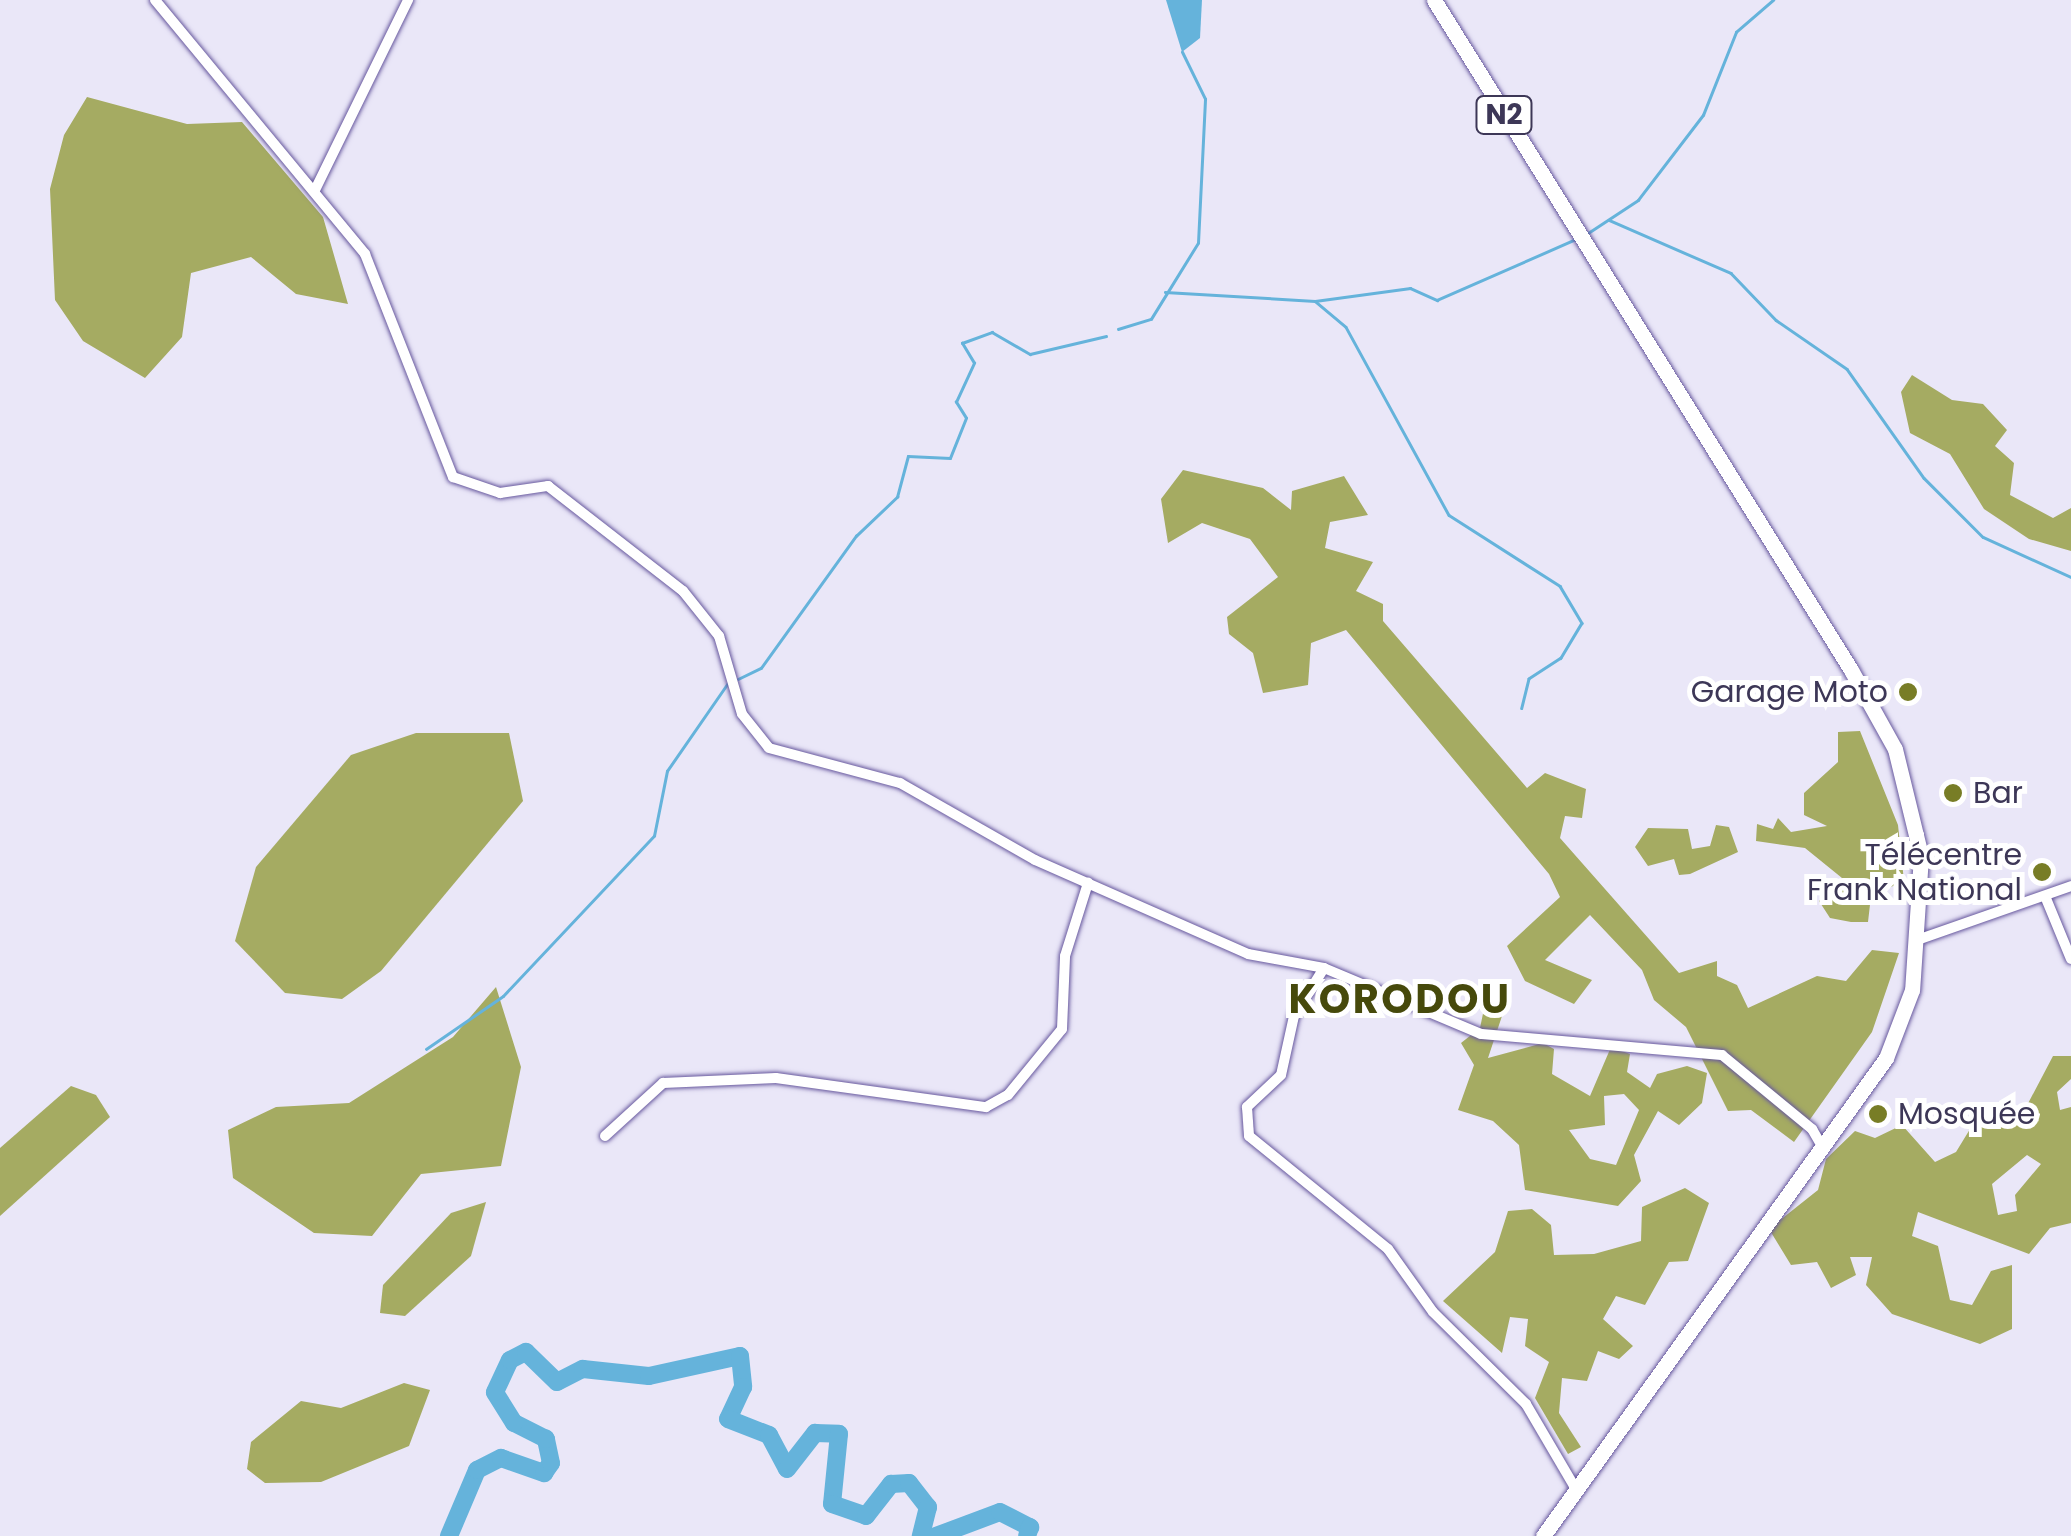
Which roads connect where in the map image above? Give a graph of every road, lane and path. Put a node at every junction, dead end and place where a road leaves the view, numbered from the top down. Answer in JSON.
{"nodes":[{"id":1,"x":155,"y":0,"type":"edge"},
{"id":2,"x":408,"y":0,"type":"edge"},
{"id":3,"x":1434,"y":0,"type":"edge"},
{"id":4,"x":315,"y":190,"type":"junction"},
{"id":5,"x":1088,"y":882,"type":"junction"},
{"id":6,"x":2071,"y":886,"type":"edge"},
{"id":7,"x":2046,"y":896,"type":"junction"},
{"id":8,"x":1920,"y":939,"type":"junction"},
{"id":9,"x":2071,"y":958,"type":"edge"},
{"id":10,"x":1324,"y":968,"type":"junction"},
{"id":11,"x":605,"y":1136,"type":"dead end"},
{"id":12,"x":1825,"y":1151,"type":"junction"},
{"id":13,"x":1578,"y":1492,"type":"junction"},
{"id":14,"x":1543,"y":1536,"type":"edge"}],
"edges":[{"from":1,"to":4,"type":"street"},
{"from":2,"to":4,"type":"street"},
{"from":3,"to":8,"type":"highway","number":"N2"},
{"from":4,"to":5,"type":"street"},
{"from":5,"to":10,"type":"street"},
{"from":5,"to":11,"type":"street"},
{"from":6,"to":7,"type":"street"},
{"from":7,"to":8,"type":"street"},
{"from":7,"to":9,"type":"street"},
{"from":8,"to":12,"type":"highway","number":"N2"},
{"from":10,"to":12,"type":"street"},
{"from":10,"to":13,"type":"street"},
{"from":12,"to":13,"type":"highway","number":"N2"},
{"from":13,"to":14,"type":"highway","number":"N2"}]}
